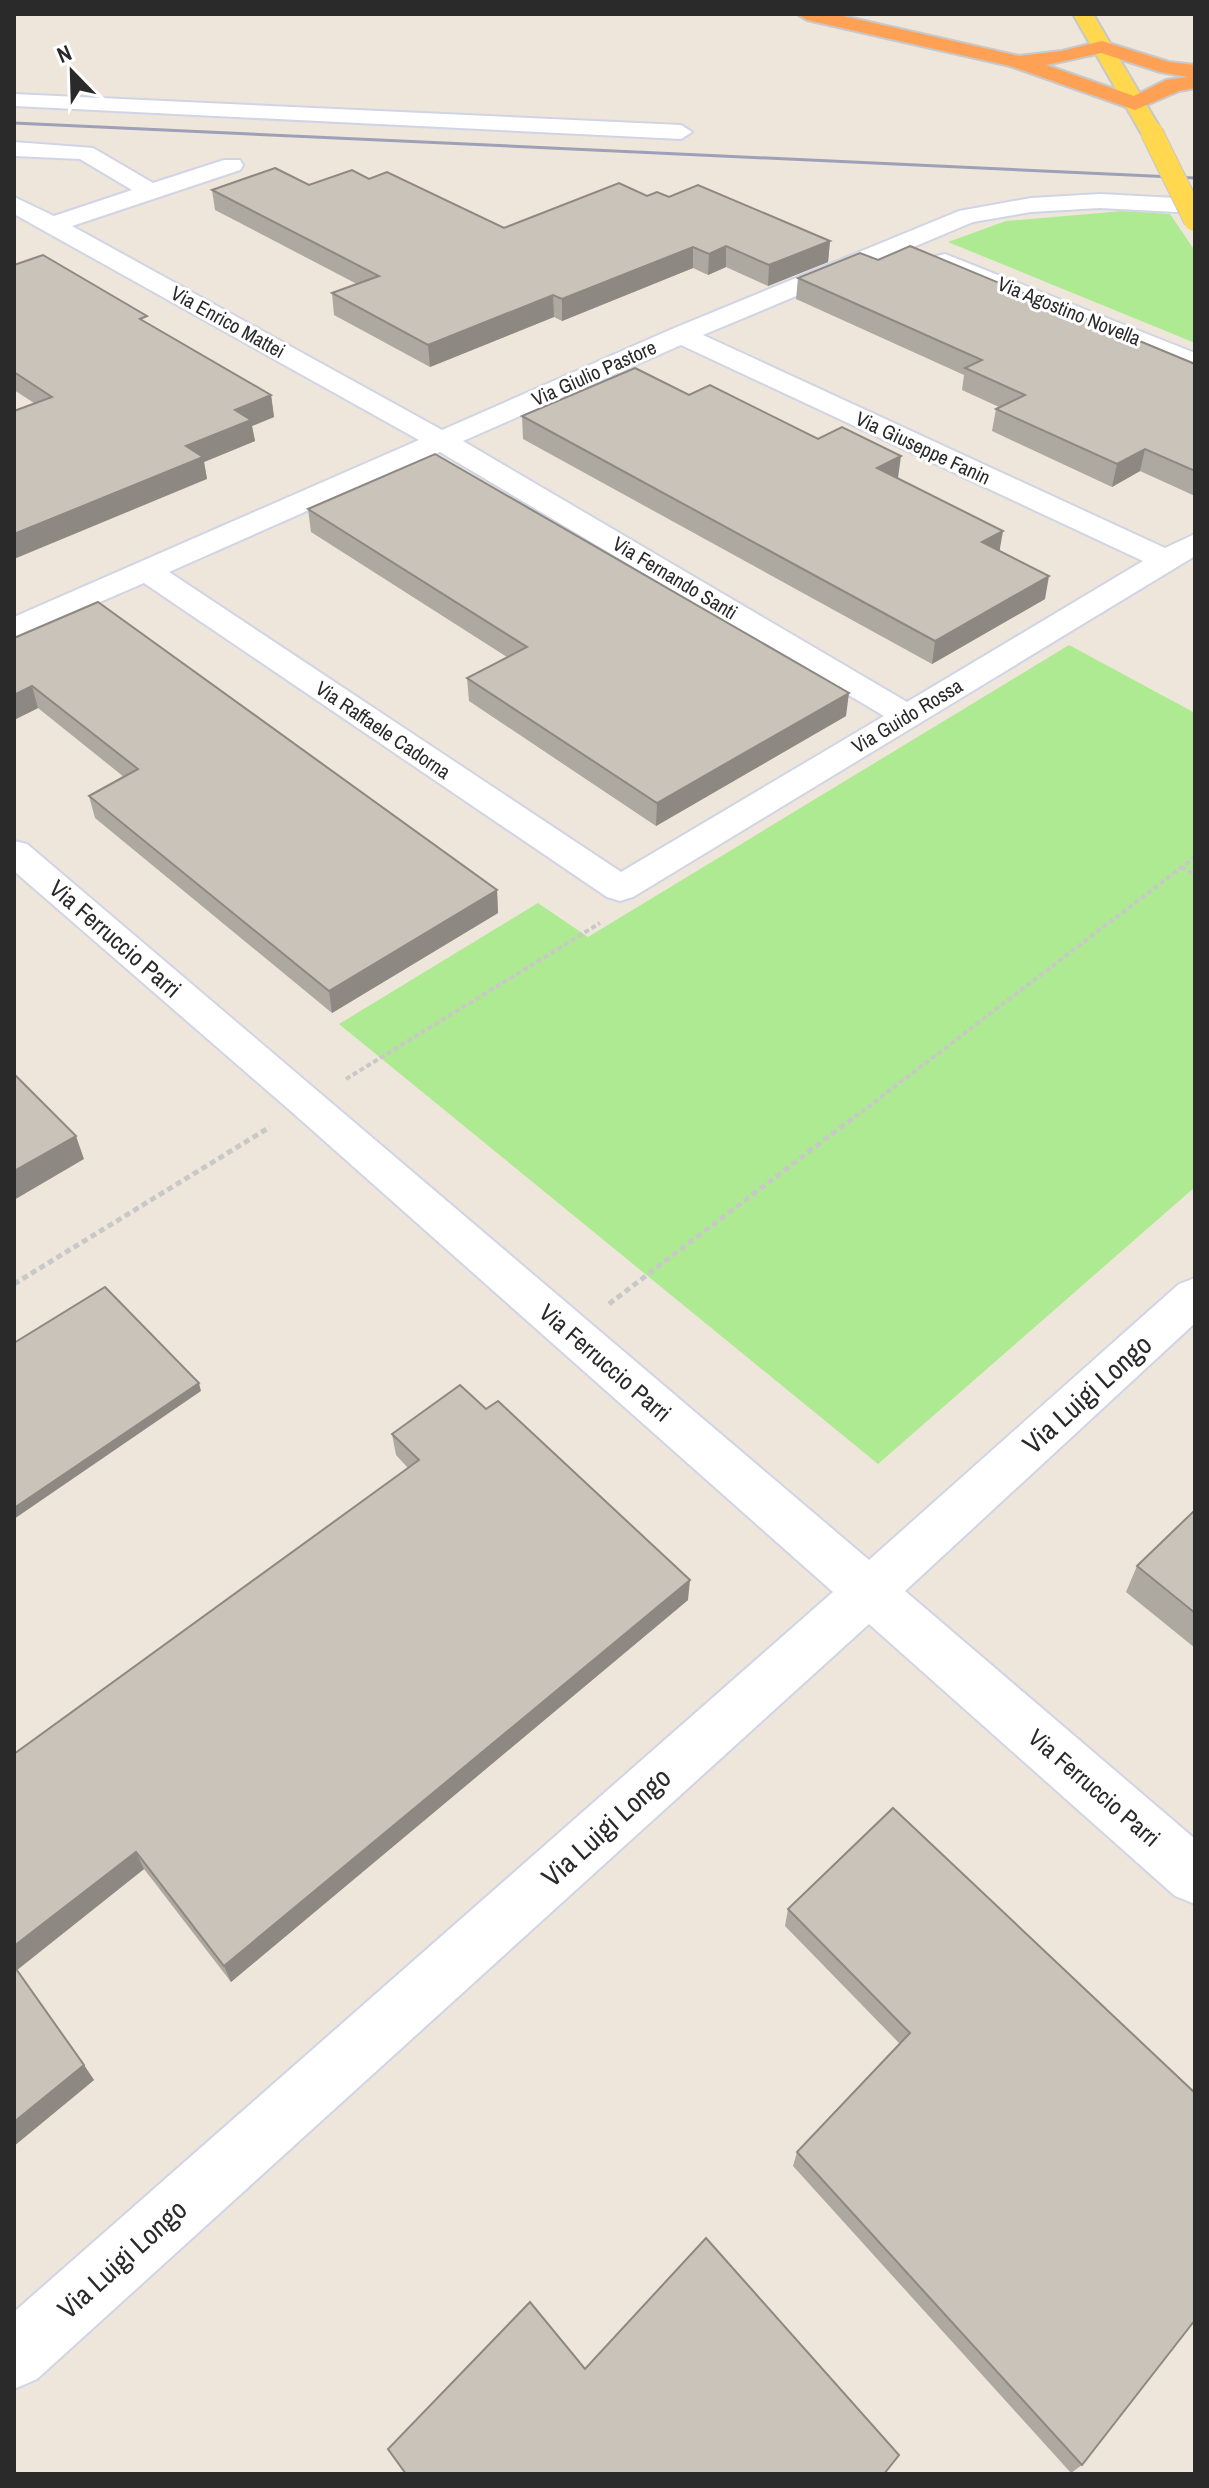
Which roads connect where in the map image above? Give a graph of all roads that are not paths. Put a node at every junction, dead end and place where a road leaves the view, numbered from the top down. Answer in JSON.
{"nodes":[{"id":1,"x":807,"y":14,"type":"edge"},
{"id":2,"x":1084,"y":15,"type":"edge"},
{"id":3,"x":1102,"y":47,"type":"junction"},
{"id":4,"x":1016,"y":61,"type":"junction"},
{"id":5,"x":1195,"y":71,"type":"edge"},
{"id":6,"x":1195,"y":82,"type":"edge"},
{"id":7,"x":14,"y":100,"type":"edge"},
{"id":8,"x":1135,"y":104,"type":"junction"},
{"id":9,"x":681,"y":132,"type":"dead end"},
{"id":10,"x":14,"y":149,"type":"edge"},
{"id":11,"x":232,"y":165,"type":"dead end"},
{"id":12,"x":151,"y":192,"type":"junction"},
{"id":13,"x":14,"y":204,"type":"edge"},
{"id":14,"x":1195,"y":206,"type":"edge"},
{"id":15,"x":1195,"y":220,"type":"edge"},
{"id":16,"x":51,"y":225,"type":"junction"},
{"id":17,"x":897,"y":234,"type":"junction"},
{"id":18,"x":681,"y":335,"type":"junction"},
{"id":19,"x":1195,"y":362,"type":"edge"},
{"id":20,"x":442,"y":441,"type":"junction"},
{"id":21,"x":1195,"y":543,"type":"edge"},
{"id":22,"x":1166,"y":560,"type":"junction"},
{"id":23,"x":146,"y":571,"type":"junction"},
{"id":24,"x":14,"y":629,"type":"edge"},
{"id":25,"x":908,"y":716,"type":"junction"},
{"id":26,"x":14,"y":852,"type":"edge"},
{"id":27,"x":620,"y":889,"type":"joint"},
{"id":28,"x":1195,"y":1296,"type":"edge"},
{"id":29,"x":869,"y":1592,"type":"junction"},
{"id":30,"x":1195,"y":1876,"type":"edge"},
{"id":31,"x":14,"y":2356,"type":"edge"}],
"edges":[{"from":1,"to":4,"type":"highway"},
{"from":2,"to":3,"type":"main road"},
{"from":3,"to":4,"type":"highway"},
{"from":3,"to":5,"type":"highway"},
{"from":3,"to":8,"type":"main road"},
{"from":4,"to":8,"type":"highway"},
{"from":6,"to":8,"type":"highway"},
{"from":7,"to":9,"type":"street"},
{"from":8,"to":15,"type":"main road","bridge":true},
{"from":10,"to":12,"type":"street"},
{"from":11,"to":12,"type":"street"},
{"from":12,"to":16,"type":"street"},
{"from":13,"to":16,"type":"street","name":"Via Enrico Mattei"},
{"from":14,"to":17,"type":"street","name":"Via Giulio Pastore"},
{"from":16,"to":20,"type":"street","name":"Via Enrico Mattei"},
{"from":17,"to":18,"type":"street","name":"Via Giulio Pastore"},
{"from":17,"to":19,"type":"street","name":"Via Agostino Novella"},
{"from":18,"to":20,"type":"street","name":"Via Giulio Pastore"},
{"from":18,"to":22,"type":"street","name":"Via Giuseppe Fanin"},
{"from":20,"to":23,"type":"street","name":"Via Giulio Pastore"},
{"from":20,"to":25,"type":"street","name":"Via Fernando Santi"},
{"from":21,"to":22,"type":"street","name":"Via Guido Rossa"},
{"from":22,"to":25,"type":"street","name":"Via Guido Rossa"},
{"from":23,"to":24,"type":"street","name":"Via Giulio Pastore"},
{"from":23,"to":27,"type":"street","name":"Via Raffaele Cadorna"},
{"from":25,"to":27,"type":"street","name":"Via Guido Rossa"},
{"from":26,"to":29,"type":"street","name":"Via Ferruccio Parri"},
{"from":28,"to":29,"type":"street","name":"Via Luigi Longo"},
{"from":29,"to":30,"type":"street","name":"Via Ferruccio Parri"},
{"from":29,"to":31,"type":"street","name":"Via Luigi Longo"}]}
